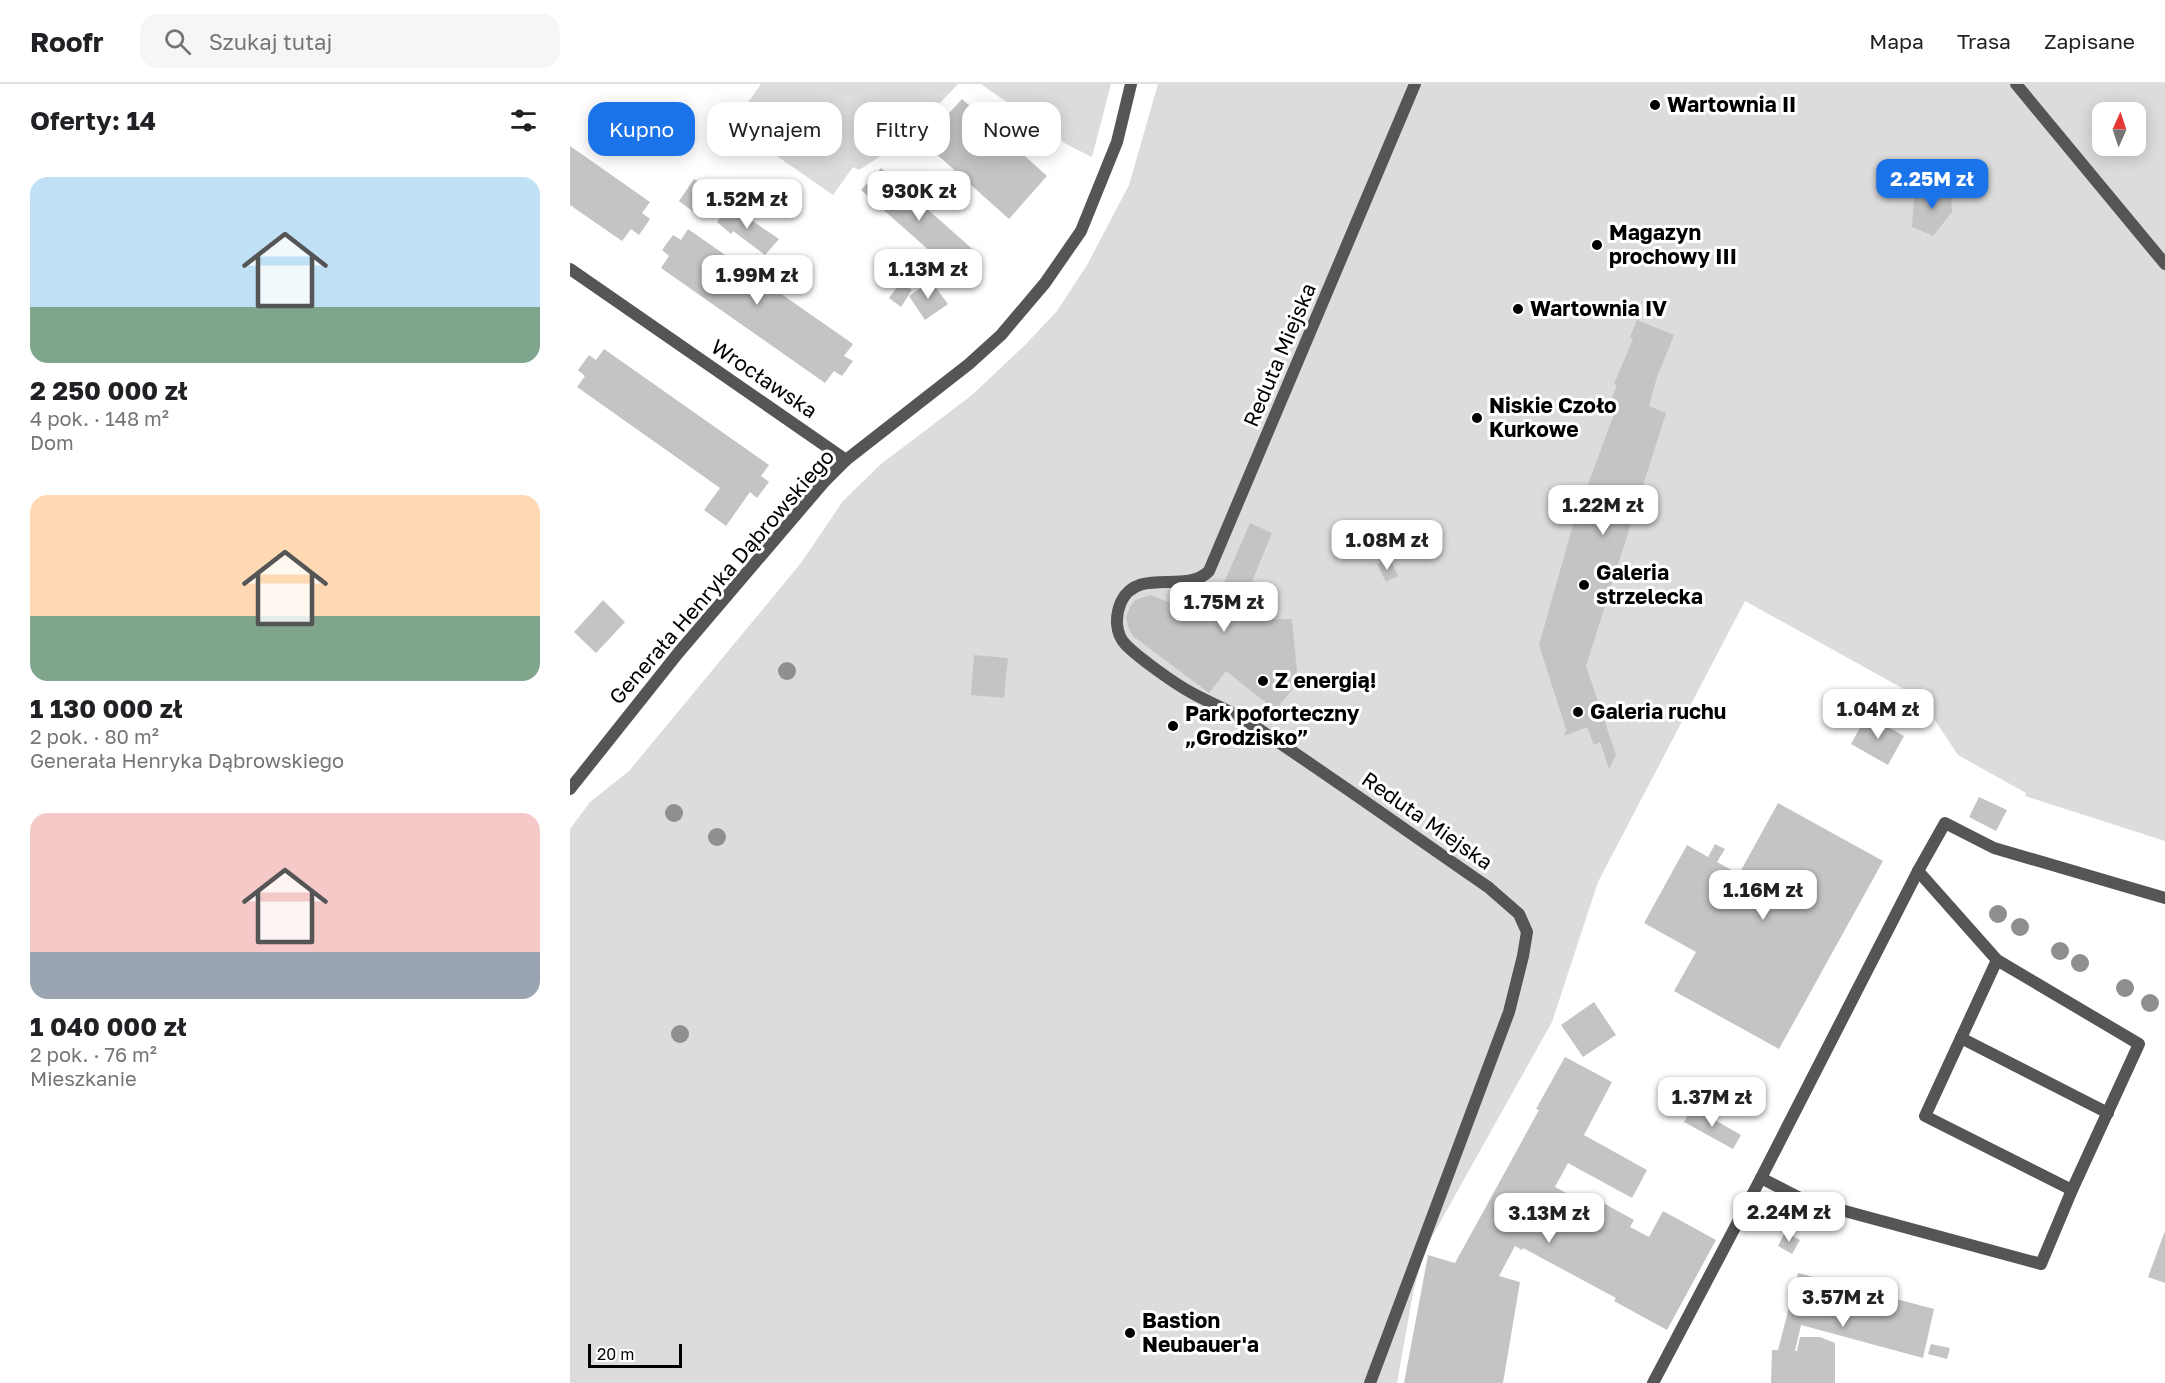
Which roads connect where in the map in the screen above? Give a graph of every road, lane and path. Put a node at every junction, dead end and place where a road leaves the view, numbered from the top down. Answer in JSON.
{"nodes":[{"id":1,"x":1131,"y":84,"type":"edge"},
{"id":2,"x":1415,"y":84,"type":"edge"},
{"id":3,"x":2016,"y":84,"type":"edge"},
{"id":4,"x":2165,"y":264,"type":"edge"},
{"id":5,"x":570,"y":269,"type":"edge"},
{"id":6,"x":846,"y":460,"type":"junction"},
{"id":7,"x":570,"y":789,"type":"edge"},
{"id":8,"x":1918,"y":871,"type":"junction"},
{"id":9,"x":2165,"y":898,"type":"edge"},
{"id":10,"x":1997,"y":960,"type":"junction"},
{"id":11,"x":1961,"y":1038,"type":"junction"},
{"id":12,"x":2108,"y":1113,"type":"junction"},
{"id":13,"x":1761,"y":1178,"type":"junction"},
{"id":14,"x":2072,"y":1190,"type":"junction"},
{"id":15,"x":1370,"y":1383,"type":"edge"},
{"id":16,"x":1653,"y":1383,"type":"edge"}],
"edges":[{"from":1,"to":6,"type":"street","name":"Generała Henryka Dąbrowskiego"},
{"from":2,"to":15,"type":"street","name":"Reduta Miejska"},
{"from":3,"to":4,"type":"street"},
{"from":5,"to":6,"type":"street","name":"Wrocławska"},
{"from":6,"to":7,"type":"street","name":"Generała Henryka Dąbrowskiego"},
{"from":8,"to":9,"type":"street"},
{"from":8,"to":10,"type":"street"},
{"from":8,"to":13,"type":"street"},
{"from":10,"to":11,"type":"street"},
{"from":10,"to":12,"type":"street"},
{"from":11,"to":12,"type":"street"},
{"from":11,"to":14,"type":"street"},
{"from":12,"to":14,"type":"street"},
{"from":13,"to":14,"type":"street"},
{"from":13,"to":16,"type":"street"}]}
